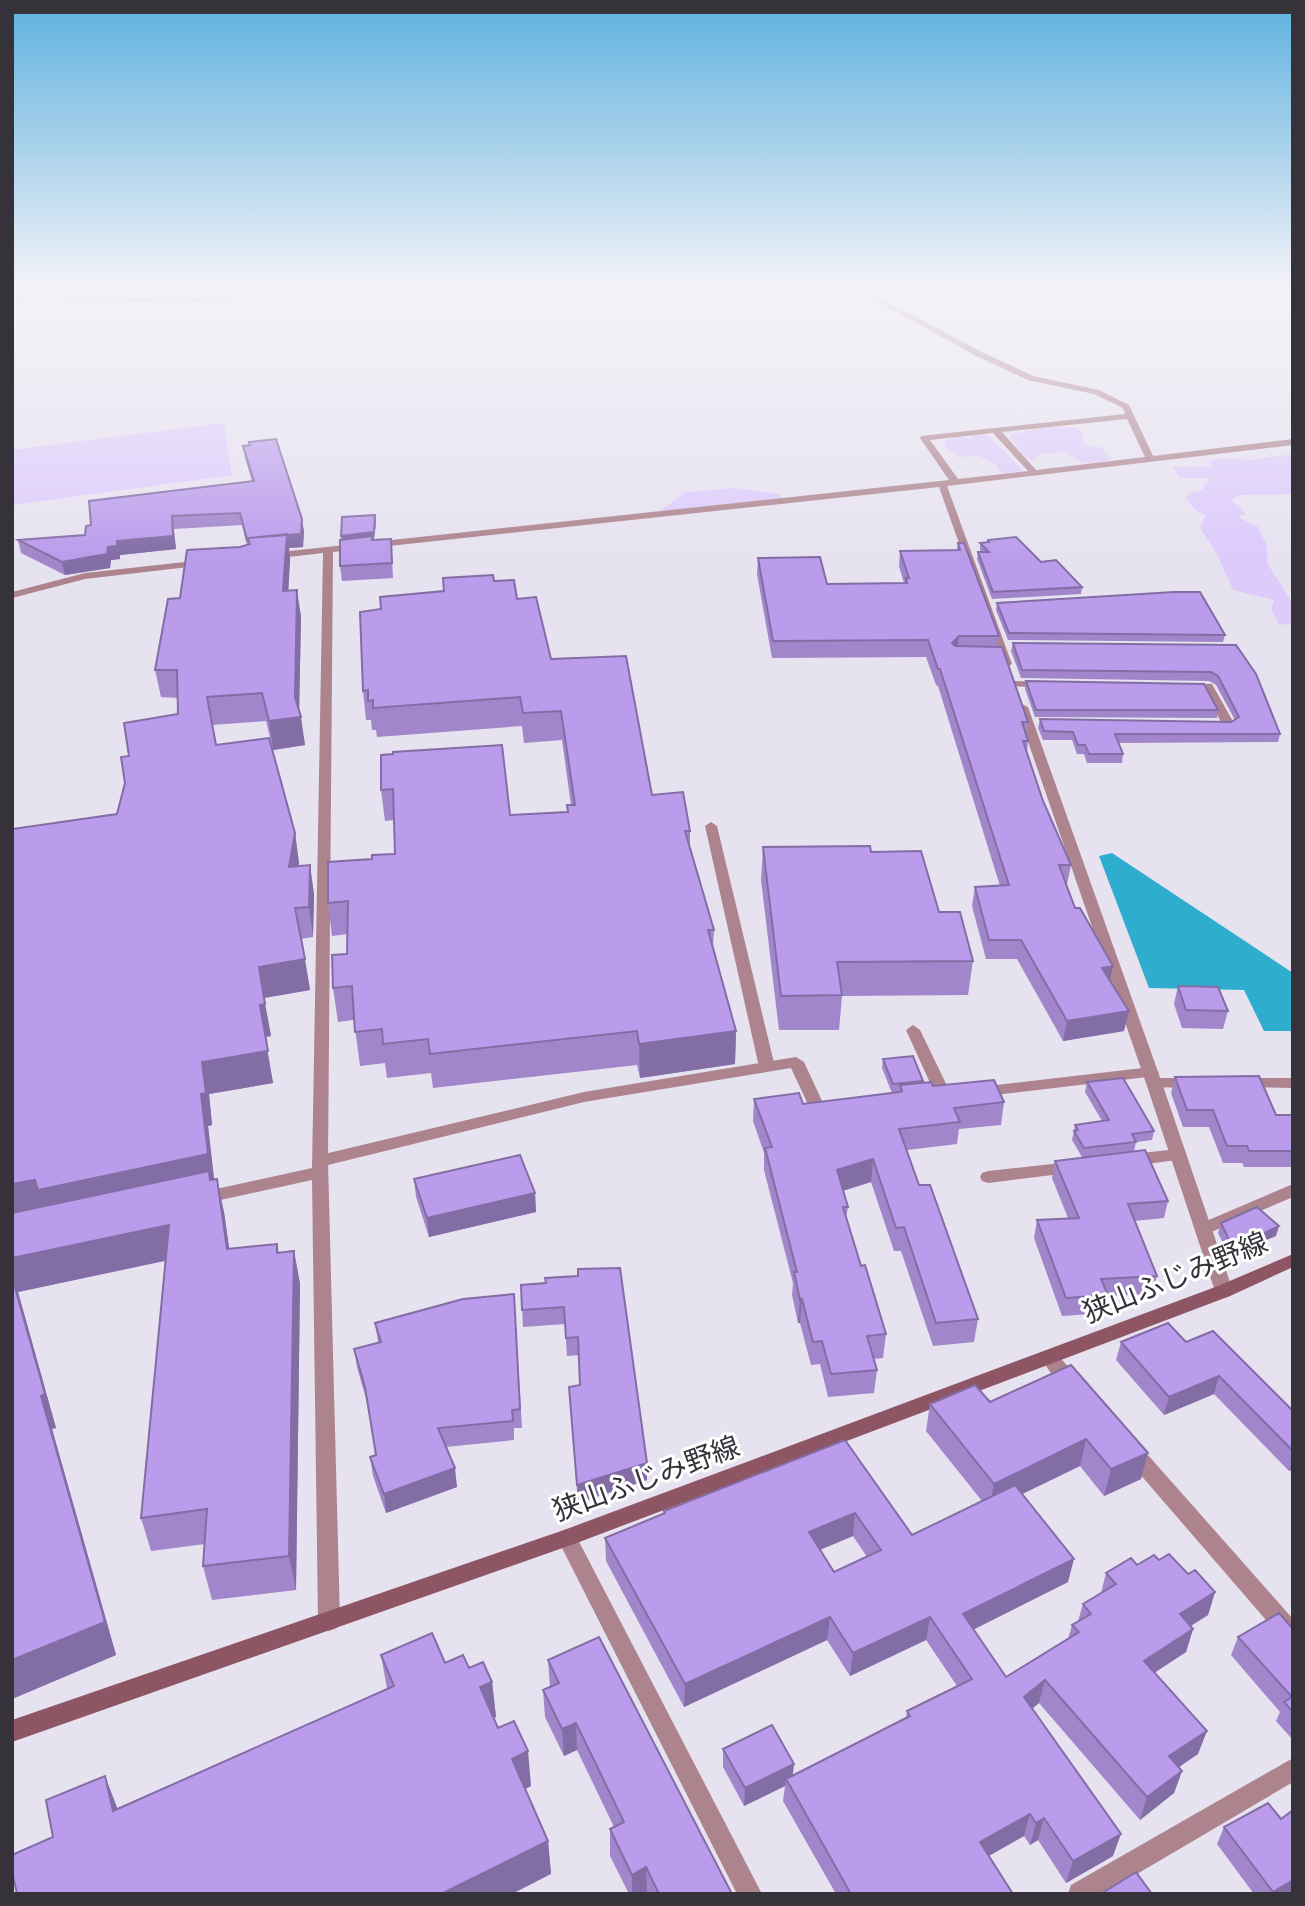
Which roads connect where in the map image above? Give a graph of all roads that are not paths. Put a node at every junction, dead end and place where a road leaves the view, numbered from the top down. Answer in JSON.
{"nodes":[{"id":1,"x":1035,"y":379,"type":"edge"},
{"id":2,"x":1130,"y":416,"type":"junction"},
{"id":3,"x":995,"y":430,"type":"junction"},
{"id":4,"x":1293,"y":442,"type":"edge"},
{"id":5,"x":1150,"y":460,"type":"junction"},
{"id":6,"x":1034,"y":473,"type":"junction"},
{"id":7,"x":948,"y":483,"type":"junction"},
{"id":8,"x":328,"y":550,"type":"junction"},
{"id":9,"x":261,"y":557,"type":"edge"},
{"id":10,"x":220,"y":562,"type":"edge"},
{"id":11,"x":12,"y":595,"type":"edge"},
{"id":12,"x":1014,"y":684,"type":"junction"},
{"id":13,"x":1055,"y":685,"type":"edge"},
{"id":14,"x":1180,"y":686,"type":"edge"},
{"id":15,"x":1202,"y":725,"type":"edge"},
{"id":16,"x":711,"y":826,"type":"dead end"},
{"id":17,"x":913,"y":1030,"type":"dead end"},
{"id":18,"x":767,"y":1067,"type":"junction"},
{"id":19,"x":1152,"y":1078,"type":"junction"},
{"id":20,"x":1293,"y":1083,"type":"edge"},
{"id":21,"x":843,"y":1107,"type":"edge"},
{"id":22,"x":1178,"y":1154,"type":"junction"},
{"id":23,"x":1110,"y":1163,"type":"edge"},
{"id":24,"x":1083,"y":1166,"type":"edge"},
{"id":25,"x":320,"y":1167,"type":"junction"},
{"id":26,"x":988,"y":1177,"type":"dead end"},
{"id":27,"x":1293,"y":1190,"type":"edge"},
{"id":28,"x":186,"y":1202,"type":"edge"},
{"id":29,"x":1203,"y":1229,"type":"junction"},
{"id":30,"x":1293,"y":1260,"type":"edge"},
{"id":31,"x":1224,"y":1291,"type":"junction"},
{"id":32,"x":1049,"y":1357,"type":"junction"},
{"id":33,"x":1085,"y":1398,"type":"edge"},
{"id":34,"x":1121,"y":1439,"type":"edge"},
{"id":35,"x":567,"y":1538,"type":"junction"},
{"id":36,"x":329,"y":1621,"type":"junction"},
{"id":37,"x":1293,"y":1634,"type":"edge"},
{"id":38,"x":12,"y":1731,"type":"edge"},
{"id":39,"x":1293,"y":1769,"type":"edge"},
{"id":40,"x":750,"y":1894,"type":"edge"},
{"id":41,"x":1080,"y":1894,"type":"edge"}],
"edges":[{"from":1,"to":2,"type":"street"},
{"from":2,"to":3,"type":"street"},
{"from":2,"to":5,"type":"street"},
{"from":3,"to":6,"type":"street"},
{"from":3,"to":7,"type":"street"},
{"from":4,"to":5,"type":"street"},
{"from":5,"to":6,"type":"street"},
{"from":6,"to":7,"type":"street"},
{"from":7,"to":8,"type":"street"},
{"from":7,"to":12,"type":"street"},
{"from":8,"to":9,"type":"street"},
{"from":8,"to":25,"type":"street"},
{"from":10,"to":11,"type":"street"},
{"from":12,"to":13,"type":"street"},
{"from":12,"to":19,"type":"street"},
{"from":14,"to":15,"type":"street"},
{"from":16,"to":18,"type":"street"},
{"from":17,"to":19,"type":"street"},
{"from":18,"to":21,"type":"street"},
{"from":18,"to":25,"type":"street"},
{"from":19,"to":20,"type":"street"},
{"from":19,"to":22,"type":"street"},
{"from":22,"to":23,"type":"street"},
{"from":22,"to":29,"type":"street"},
{"from":24,"to":26,"type":"street"},
{"from":25,"to":28,"type":"street"},
{"from":25,"to":36,"type":"street"},
{"from":27,"to":29,"type":"street"},
{"from":29,"to":31,"type":"street"},
{"from":30,"to":31,"type":"main road","name":"狭山ふじみ野線"},
{"from":31,"to":32,"type":"main road","name":"狭山ふじみ野線"},
{"from":32,"to":33,"type":"street"},
{"from":32,"to":35,"type":"main road","name":"狭山ふじみ野線"},
{"from":34,"to":37,"type":"street"},
{"from":35,"to":36,"type":"main road","name":"狭山ふじみ野線"},
{"from":35,"to":40,"type":"street"},
{"from":36,"to":38,"type":"main road","name":"狭山ふじみ野線"},
{"from":39,"to":41,"type":"street"}]}
